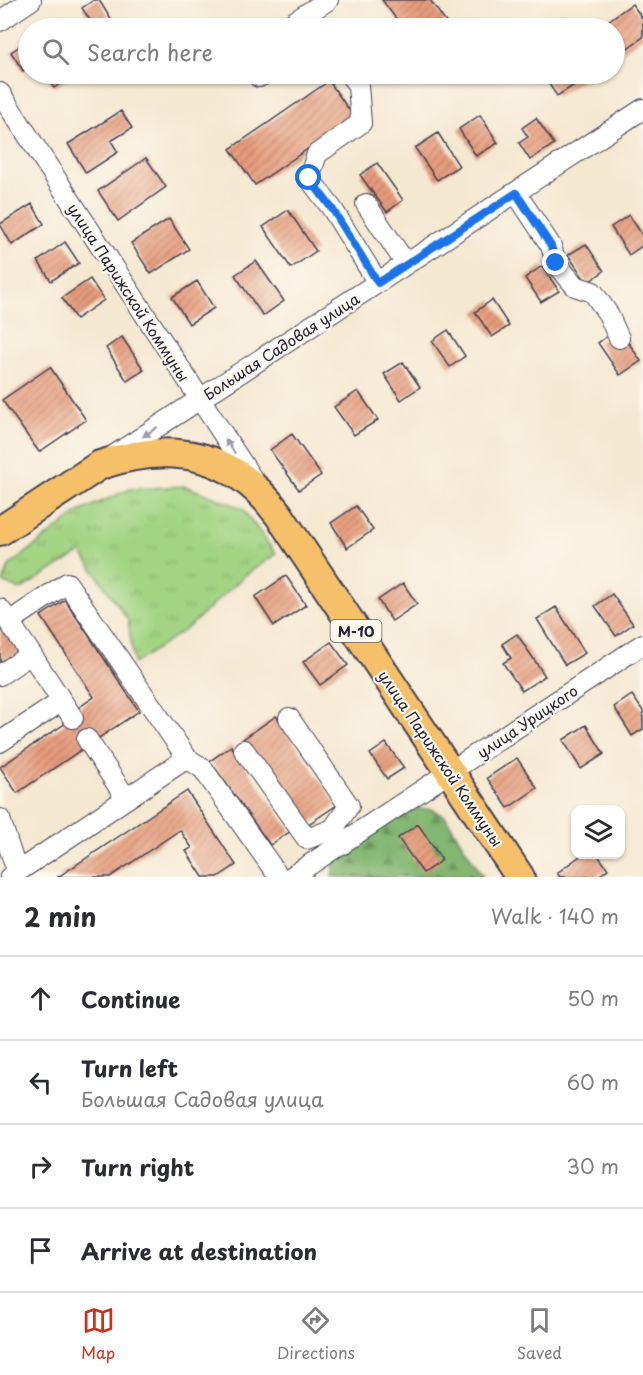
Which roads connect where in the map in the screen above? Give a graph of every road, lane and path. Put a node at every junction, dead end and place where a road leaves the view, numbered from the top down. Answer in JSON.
{"nodes":[{"id":1,"x":31,"y":0,"type":"edge"},
{"id":2,"x":328,"y":0,"type":"edge"},
{"id":3,"x":300,"y":18,"type":"edge"},
{"id":4,"x":0,"y":21,"type":"edge"},
{"id":5,"x":356,"y":84,"type":"edge"},
{"id":6,"x":0,"y":93,"type":"edge"},
{"id":7,"x":643,"y":109,"type":"edge"},
{"id":8,"x":516,"y":193,"type":"junction"},
{"id":9,"x":366,"y":204,"type":"dead end"},
{"id":10,"x":406,"y":264,"type":"junction"},
{"id":11,"x":378,"y":283,"type":"junction"},
{"id":12,"x":619,"y":338,"type":"dead end"},
{"id":13,"x":199,"y":400,"type":"junction"},
{"id":14,"x":189,"y":454,"type":"joint"},
{"id":15,"x":100,"y":465,"type":"junction"},
{"id":16,"x":260,"y":491,"type":"junction"},
{"id":17,"x":0,"y":531,"type":"edge"},
{"id":18,"x":5,"y":616,"type":"edge"},
{"id":19,"x":643,"y":644,"type":"edge"},
{"id":20,"x":31,"y":654,"type":"junction"},
{"id":21,"x":0,"y":675,"type":"edge"},
{"id":22,"x":62,"y":701,"type":"junction"},
{"id":23,"x":73,"y":718,"type":"dead end"},
{"id":24,"x":289,"y":718,"type":"dead end"},
{"id":25,"x":87,"y":739,"type":"dead end"},
{"id":26,"x":0,"y":742,"type":"edge"},
{"id":27,"x":244,"y":750,"type":"dead end"},
{"id":28,"x":187,"y":758,"type":"junction"},
{"id":29,"x":450,"y":772,"type":"junction"},
{"id":30,"x":126,"y":798,"type":"junction"},
{"id":31,"x":0,"y":819,"type":"edge"},
{"id":32,"x":338,"y":836,"type":"junction"},
{"id":33,"x":13,"y":875,"type":"edge"},
{"id":34,"x":279,"y":877,"type":"edge"},
{"id":35,"x":291,"y":877,"type":"edge"},
{"id":36,"x":520,"y":877,"type":"edge"}],
"edges":[{"from":1,"to":4,"type":"street"},
{"from":2,"to":3,"type":"street"},
{"from":5,"to":11,"type":"street"},
{"from":6,"to":13,"type":"street","name":"улица Парижской Коммуны"},
{"from":7,"to":8,"type":"street","name":"Большая Садовая улица"},
{"from":8,"to":10,"type":"street","name":"Большая Садовая улица"},
{"from":8,"to":12,"type":"street"},
{"from":9,"to":10,"type":"street"},
{"from":10,"to":11,"type":"street","name":"Большая Садовая улица"},
{"from":11,"to":13,"type":"street","name":"Большая Садовая улица"},
{"from":13,"to":15,"type":"street","name":"Большая Садовая улица","one_way":true},
{"from":16,"to":13,"type":"street","name":"улица Парижской Коммуны","one_way":true},
{"from":14,"to":15,"type":"highway","name":"Большая Садовая улица","number":"М-10"},
{"from":14,"to":16,"type":"highway","name":"улица Парижской Коммуны","number":"М-10"},
{"from":15,"to":17,"type":"highway","name":"Большая Садовая улица","number":"М-10"},
{"from":16,"to":29,"type":"highway","name":"улица Парижской Коммуны","number":"М-10"},
{"from":18,"to":20,"type":"street"},
{"from":18,"to":28,"type":"street"},
{"from":19,"to":29,"type":"street","name":"улица Урицкого"},
{"from":20,"to":21,"type":"street"},
{"from":20,"to":22,"type":"street"},
{"from":22,"to":23,"type":"street"},
{"from":22,"to":26,"type":"street"},
{"from":24,"to":32,"type":"street"},
{"from":25,"to":30,"type":"street"},
{"from":27,"to":32,"type":"street"},
{"from":28,"to":30,"type":"street"},
{"from":28,"to":34,"type":"street"},
{"from":29,"to":32,"type":"street","name":"улица Урицкого"},
{"from":29,"to":36,"type":"highway","name":"улица Парижской Коммуны","number":"М-10"},
{"from":30,"to":33,"type":"street"},
{"from":31,"to":33,"type":"street"},
{"from":32,"to":35,"type":"street","name":"улица Урицкого"}]}
